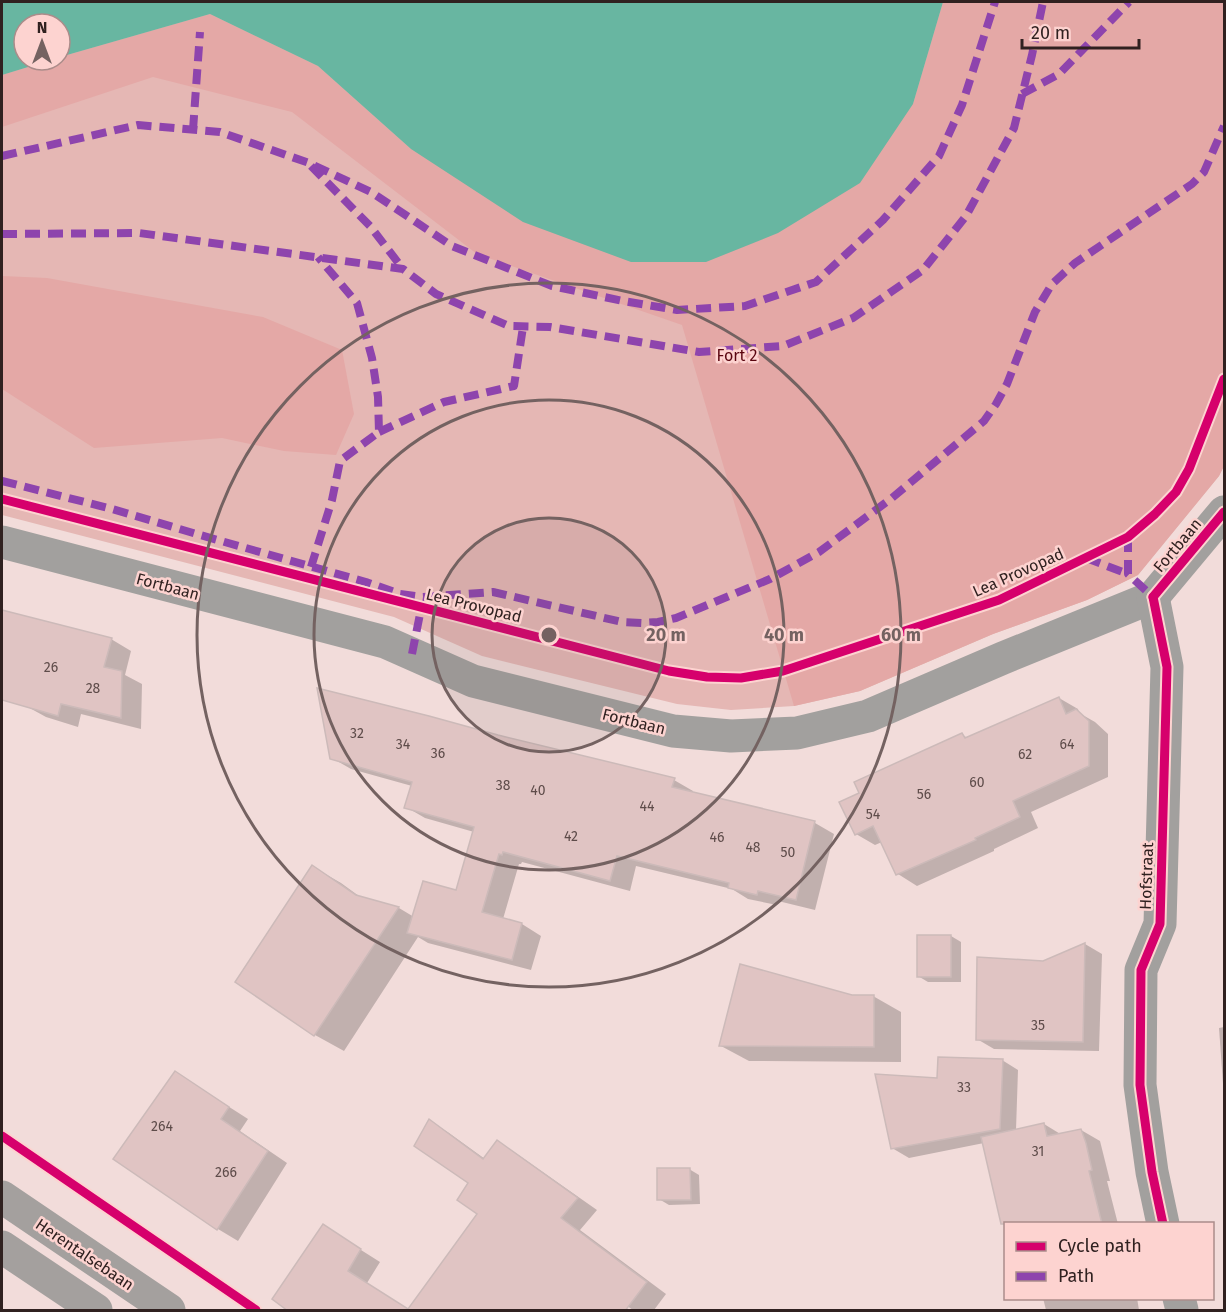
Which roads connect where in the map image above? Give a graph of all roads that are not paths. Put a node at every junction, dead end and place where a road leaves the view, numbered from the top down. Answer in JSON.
{"nodes":[{"id":1,"x":1224,"y":512,"type":"edge"},
{"id":2,"x":2,"y":542,"type":"edge"},
{"id":3,"x":1153,"y":597,"type":"junction"},
{"id":4,"x":2,"y":1197,"type":"edge"},
{"id":5,"x":1163,"y":1222,"type":"edge"},
{"id":6,"x":2,"y":1247,"type":"edge"},
{"id":7,"x":96,"y":1311,"type":"edge"},
{"id":8,"x":169,"y":1311,"type":"edge"}],
"edges":[{"from":1,"to":3,"type":"street","name":"Fortbaan"},
{"from":2,"to":3,"type":"street","name":"Fortbaan"},
{"from":3,"to":5,"type":"street","name":"Hofstraat"},
{"from":4,"to":8,"type":"main road","name":"Herentalsebaan"},
{"from":6,"to":7,"type":"main road"}]}
